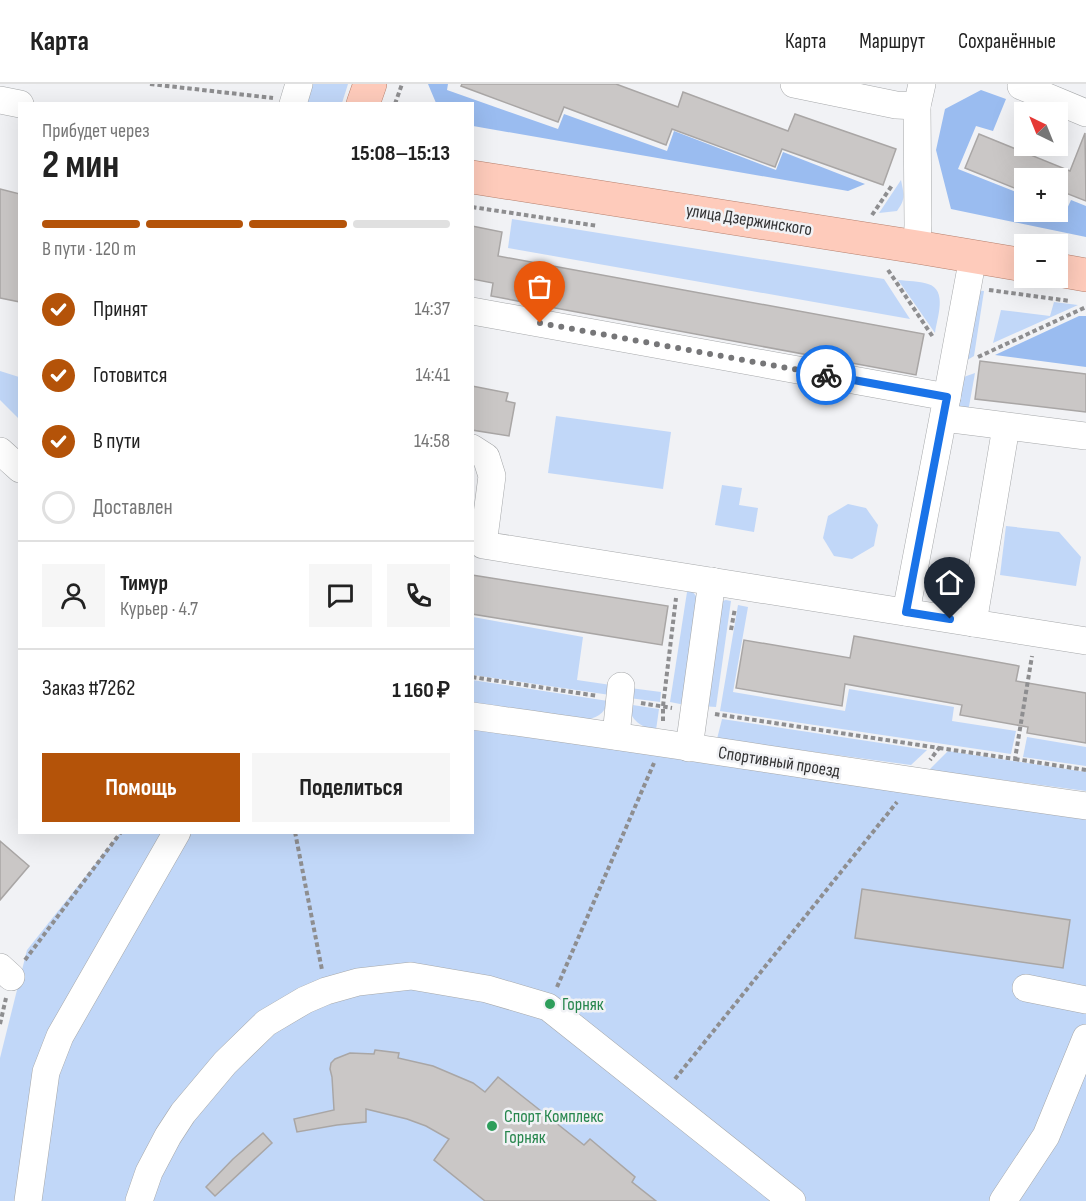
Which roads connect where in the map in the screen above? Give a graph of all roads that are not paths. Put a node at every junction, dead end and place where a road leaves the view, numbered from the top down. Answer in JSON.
{"nodes":[{"id":1,"x":370,"y":84,"type":"edge"},
{"id":2,"x":794,"y":84,"type":"edge"},
{"id":3,"x":1021,"y":86,"type":"dead end"},
{"id":4,"x":920,"y":95,"type":"edge"},
{"id":5,"x":0,"y":100,"type":"edge"},
{"id":6,"x":364,"y":102,"type":"edge"},
{"id":7,"x":18,"y":104,"type":"edge"},
{"id":8,"x":1086,"y":113,"type":"edge"},
{"id":9,"x":474,"y":177,"type":"edge"},
{"id":10,"x":917,"y":247,"type":"junction"},
{"id":11,"x":973,"y":257,"type":"junction"},
{"id":12,"x":1014,"y":263,"type":"edge"},
{"id":13,"x":1068,"y":278,"type":"edge"},
{"id":14,"x":1081,"y":289,"type":"edge"},
{"id":15,"x":474,"y":311,"type":"edge"},
{"id":16,"x":945,"y":408,"type":"junction"},
{"id":17,"x":1006,"y":427,"type":"junction"},
{"id":18,"x":1086,"y":436,"type":"edge"},
{"id":19,"x":474,"y":449,"type":"edge"},
{"id":20,"x":0,"y":451,"type":"edge"},
{"id":21,"x":18,"y":467,"type":"edge"},
{"id":22,"x":712,"y":581,"type":"junction"},
{"id":23,"x":906,"y":612,"type":"junction"},
{"id":24,"x":973,"y":623,"type":"junction"},
{"id":25,"x":1086,"y":640,"type":"edge"},
{"id":26,"x":621,"y":686,"type":"dead end"},
{"id":27,"x":474,"y":716,"type":"edge"},
{"id":28,"x":616,"y":736,"type":"junction"},
{"id":29,"x":689,"y":748,"type":"junction"},
{"id":30,"x":1086,"y":806,"type":"edge"},
{"id":31,"x":176,"y":834,"type":"edge"},
{"id":32,"x":1026,"y":988,"type":"dead end"},
{"id":33,"x":1086,"y":1000,"type":"edge"},
{"id":34,"x":1086,"y":1038,"type":"edge"},
{"id":35,"x":28,"y":1201,"type":"edge"},
{"id":36,"x":139,"y":1201,"type":"edge"},
{"id":37,"x":792,"y":1201,"type":"edge"},
{"id":38,"x":1003,"y":1201,"type":"edge"}],
"edges":[{"from":1,"to":6,"type":"main road"},
{"from":2,"to":4,"type":"street"},
{"from":3,"to":8,"type":"street"},
{"from":4,"to":10,"type":"street"},
{"from":5,"to":7,"type":"street"},
{"from":9,"to":10,"type":"main road","name":"улица Дзержинского"},
{"from":10,"to":11,"type":"main road","name":"улица Дзержинского"},
{"from":11,"to":12,"type":"main road","name":"улица Дзержинского"},
{"from":11,"to":16,"type":"street"},
{"from":13,"to":14,"type":"main road"},
{"from":15,"to":16,"type":"street"},
{"from":16,"to":17,"type":"street"},
{"from":16,"to":23,"type":"street"},
{"from":17,"to":18,"type":"street"},
{"from":17,"to":24,"type":"street"},
{"from":19,"to":22,"type":"street"},
{"from":20,"to":21,"type":"street"},
{"from":22,"to":23,"type":"street"},
{"from":22,"to":29,"type":"street"},
{"from":23,"to":24,"type":"street"},
{"from":24,"to":25,"type":"street"},
{"from":26,"to":28,"type":"street"},
{"from":27,"to":28,"type":"street","name":"Спортивный проезд"},
{"from":28,"to":29,"type":"street","name":"Спортивный проезд"},
{"from":29,"to":30,"type":"street","name":"Спортивный проезд"},
{"from":31,"to":35,"type":"street"},
{"from":32,"to":33,"type":"street"},
{"from":34,"to":38,"type":"street"},
{"from":36,"to":37,"type":"street"}]}
